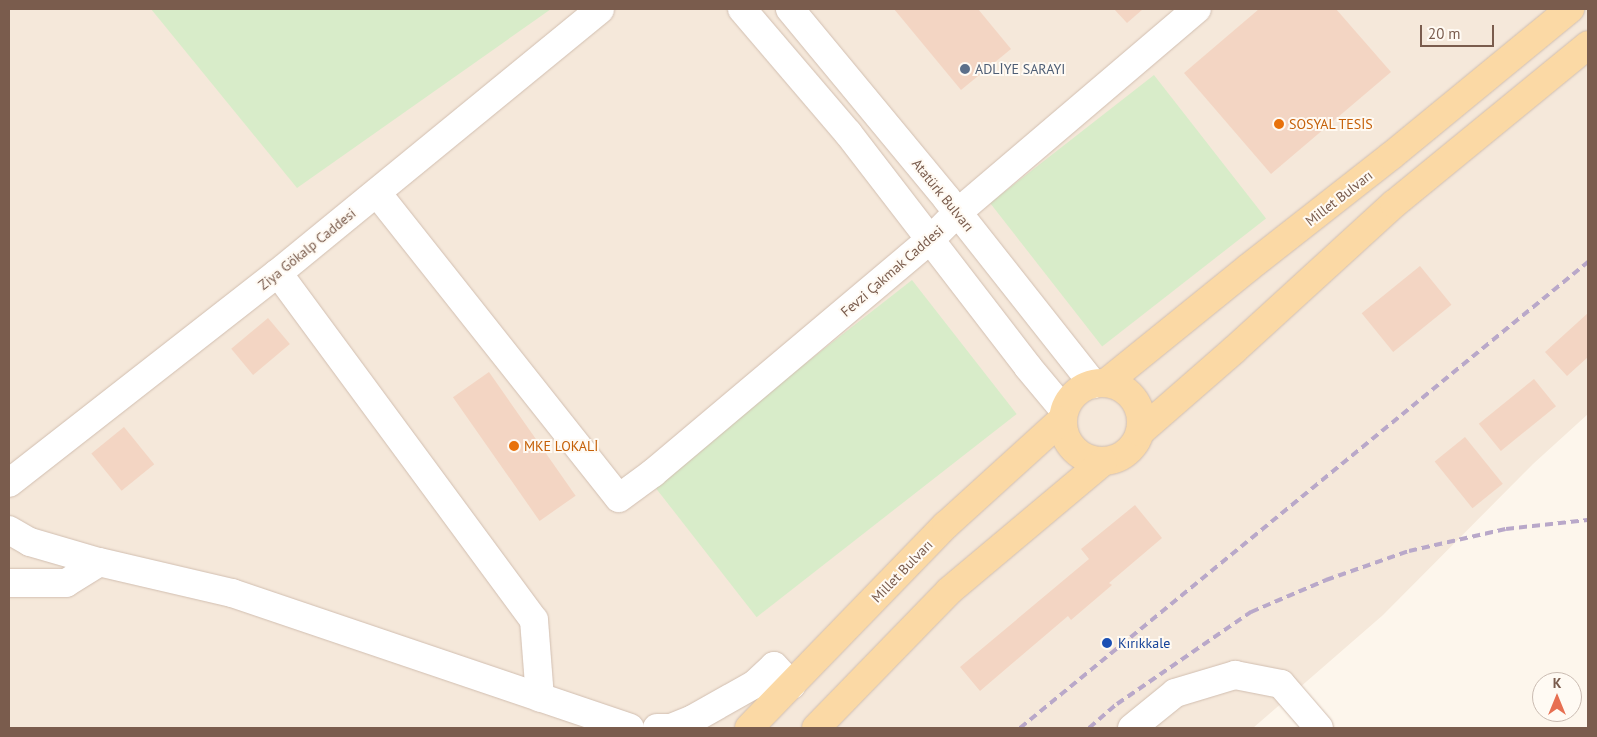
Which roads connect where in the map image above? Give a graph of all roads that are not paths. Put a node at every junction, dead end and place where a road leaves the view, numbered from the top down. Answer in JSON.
{"nodes":[{"id":1,"x":600,"y":9,"type":"edge"},
{"id":2,"x":742,"y":9,"type":"edge"},
{"id":3,"x":790,"y":9,"type":"edge"},
{"id":4,"x":1197,"y":9,"type":"edge"},
{"id":5,"x":1570,"y":9,"type":"edge"},
{"id":6,"x":1588,"y":45,"type":"edge"},
{"id":7,"x":377,"y":193,"type":"junction"},
{"id":8,"x":957,"y":213,"type":"junction"},
{"id":9,"x":930,"y":240,"type":"junction"},
{"id":10,"x":278,"y":273,"type":"junction"},
{"id":11,"x":1100,"y":383,"type":"junction"},
{"id":12,"x":1063,"y":415,"type":"junction"},
{"id":13,"x":1140,"y":432,"type":"junction"},
{"id":14,"x":1103,"y":462,"type":"junction"},
{"id":15,"x":9,"y":483,"type":"edge"},
{"id":16,"x":9,"y":530,"type":"edge"},
{"id":17,"x":99,"y":562,"type":"junction"},
{"id":18,"x":9,"y":583,"type":"edge"},
{"id":19,"x":792,"y":685,"type":"junction"},
{"id":20,"x":540,"y":698,"type":"junction"},
{"id":21,"x":728,"y":699,"type":"junction"},
{"id":22,"x":630,"y":728,"type":"edge"},
{"id":23,"x":656,"y":728,"type":"edge"},
{"id":24,"x":714,"y":728,"type":"edge"},
{"id":25,"x":749,"y":728,"type":"edge"},
{"id":26,"x":816,"y":728,"type":"edge"},
{"id":27,"x":1132,"y":728,"type":"edge"},
{"id":28,"x":1320,"y":728,"type":"edge"}],
"edges":[{"from":1,"to":7,"type":"street","name":"Ziya Gökalp Caddesi"},
{"from":2,"to":9,"type":"street"},
{"from":3,"to":8,"type":"street","name":"Atatürk Bulvarı"},
{"from":4,"to":8,"type":"street","name":"Fevzi Çakmak Caddesi"},
{"from":5,"to":11,"type":"main road","name":"Millet Bulvarı"},
{"from":6,"to":13,"type":"main road"},
{"from":7,"to":9,"type":"street","name":"Fevzi Çakmak Caddesi"},
{"from":7,"to":10,"type":"street","name":"Ziya Gökalp Caddesi"},
{"from":8,"to":9,"type":"street","name":"Fevzi Çakmak Caddesi"},
{"from":8,"to":11,"type":"street","name":"Atatürk Bulvarı"},
{"from":9,"to":12,"type":"street"},
{"from":10,"to":15,"type":"street","name":"Ziya Gökalp Caddesi"},
{"from":10,"to":20,"type":"street"},
{"from":11,"to":12,"type":"main road","name":"Millet Bulvarı"},
{"from":11,"to":13,"type":"main road"},
{"from":12,"to":14,"type":"main road"},
{"from":12,"to":19,"type":"main road","name":"Millet Bulvarı"},
{"from":13,"to":14,"type":"main road"},
{"from":14,"to":26,"type":"main road"},
{"from":16,"to":17,"type":"street"},
{"from":17,"to":18,"type":"street"},
{"from":17,"to":20,"type":"street"},
{"from":19,"to":21,"type":"street"},
{"from":19,"to":25,"type":"main road","name":"Millet Bulvarı"},
{"from":20,"to":22,"type":"street"},
{"from":21,"to":23,"type":"street"},
{"from":21,"to":24,"type":"street"},
{"from":27,"to":28,"type":"street"}]}
